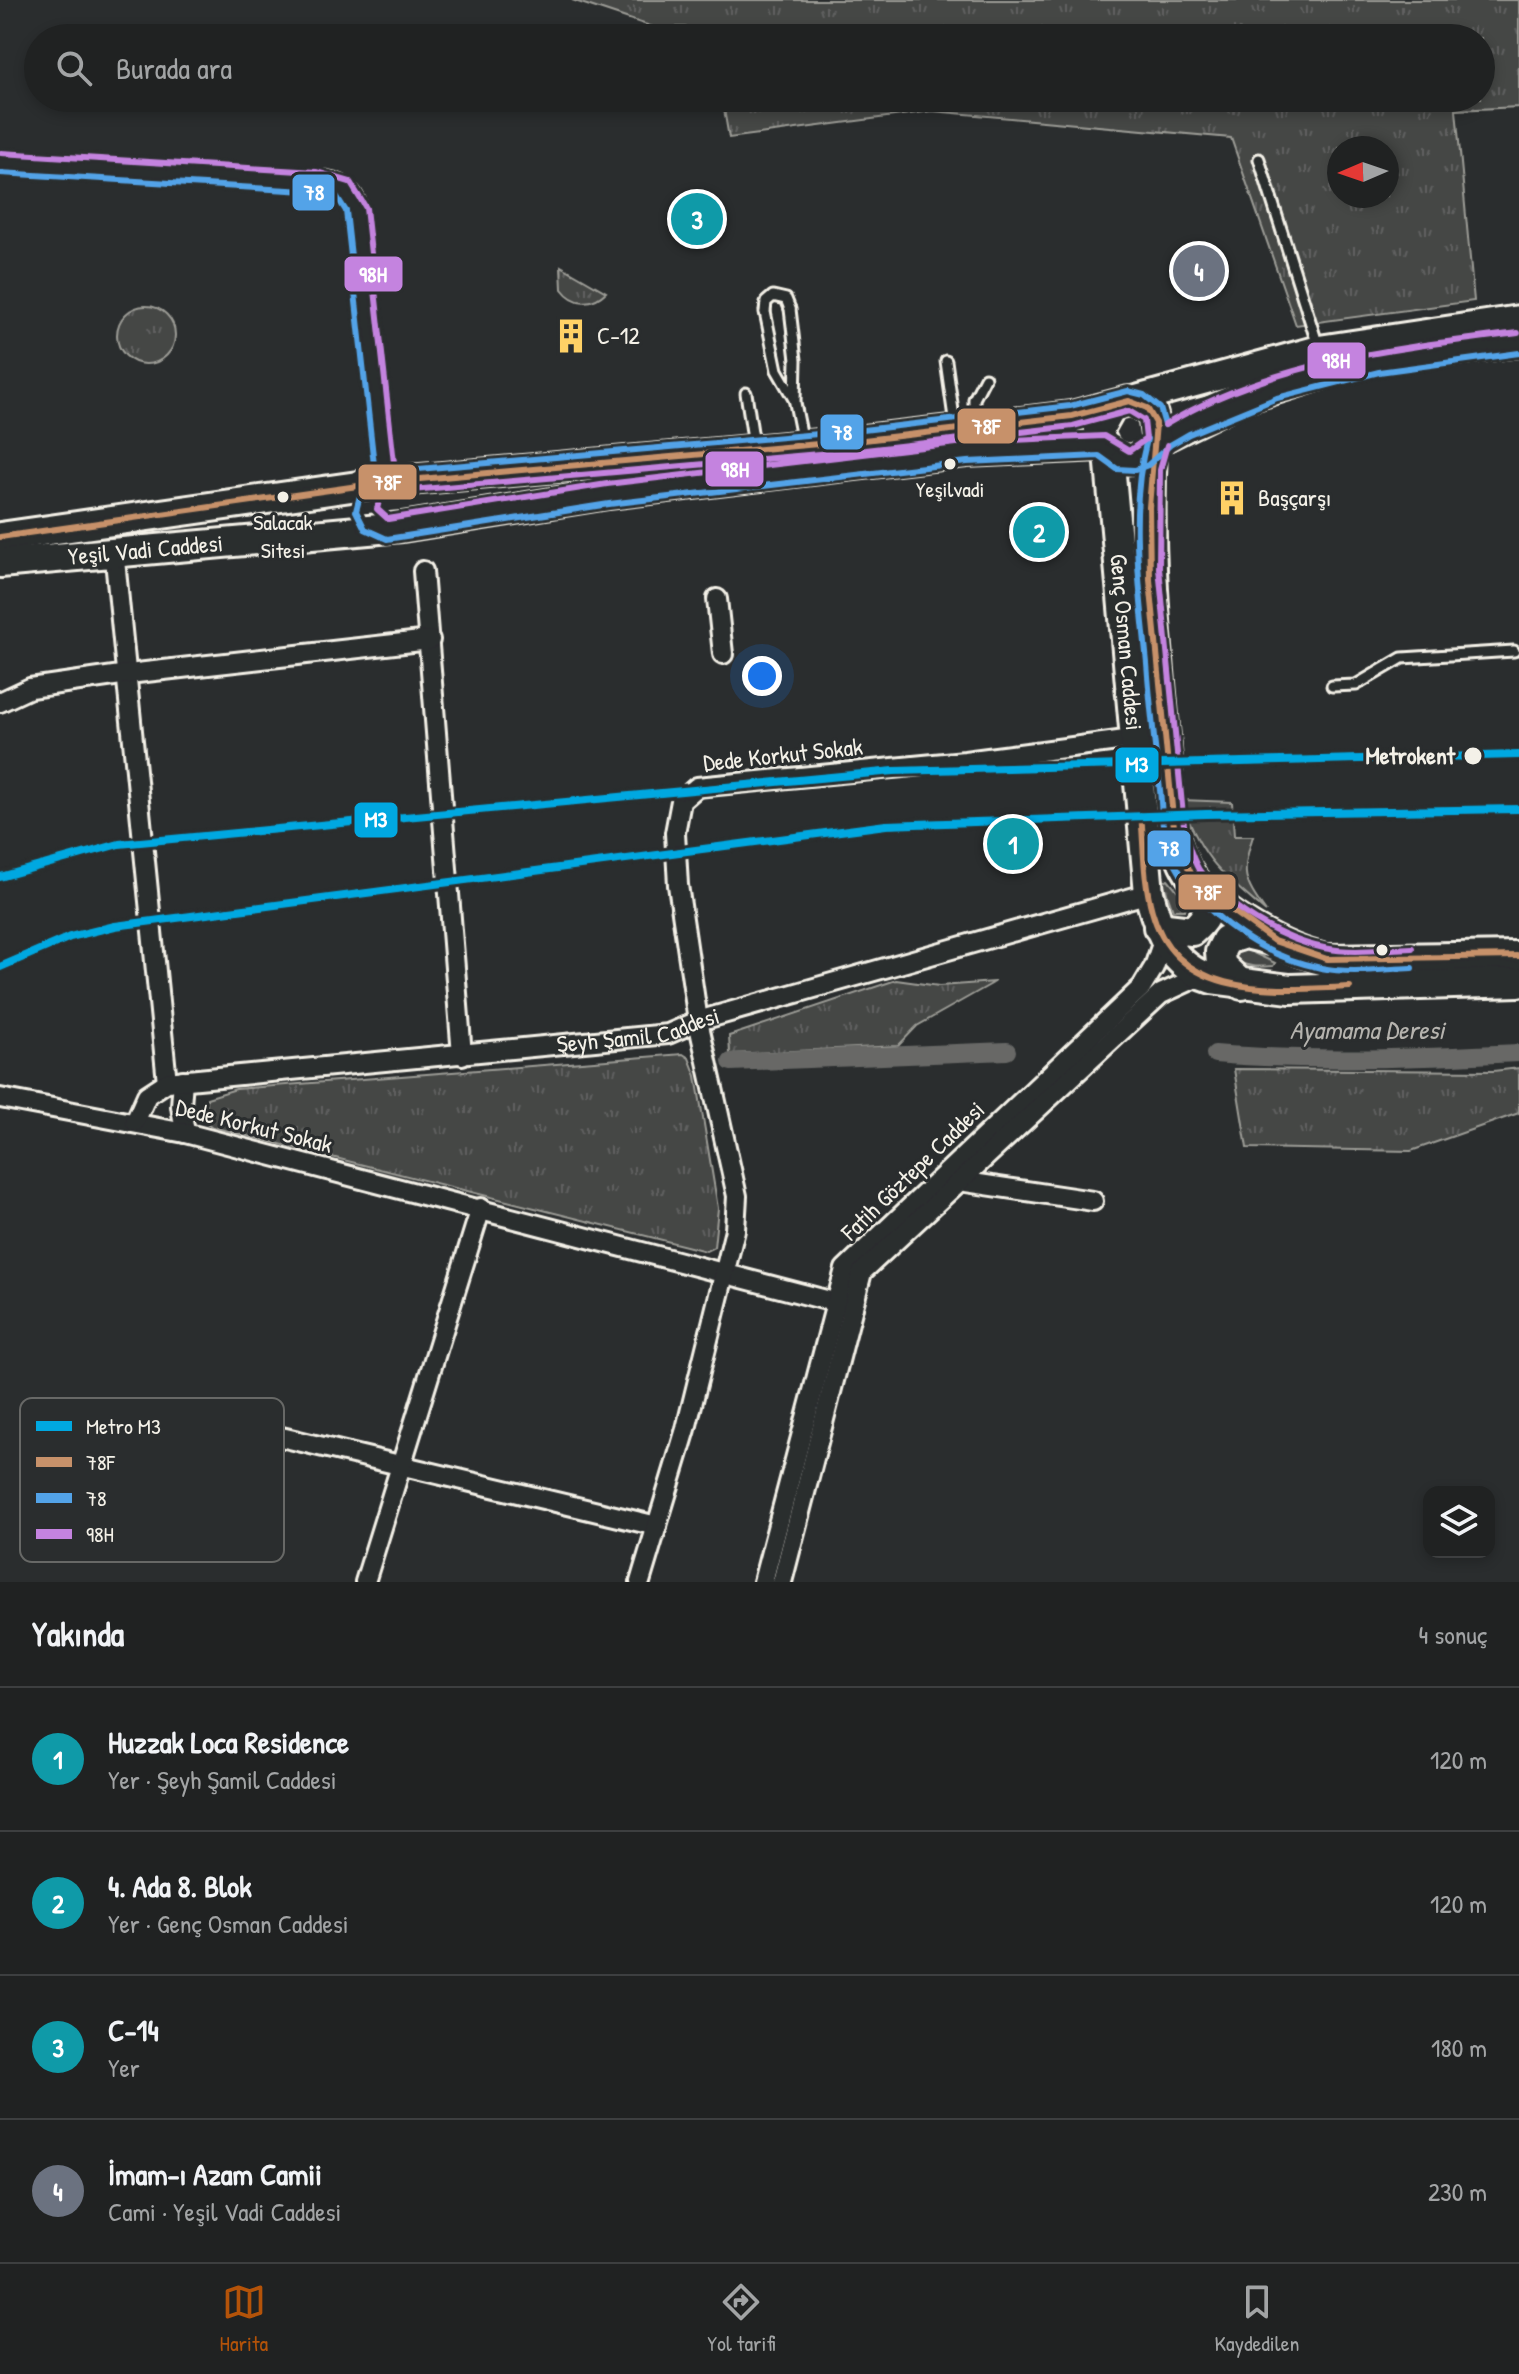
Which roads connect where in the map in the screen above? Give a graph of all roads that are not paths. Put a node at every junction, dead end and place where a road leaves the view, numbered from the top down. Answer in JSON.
{"nodes":[{"id":1,"x":1259,"y":159,"type":"dead end"},
{"id":2,"x":0,"y":163,"type":"edge"},
{"id":3,"x":1519,"y":319,"type":"edge"},
{"id":4,"x":1519,"y":343,"type":"edge"},
{"id":5,"x":1319,"y":349,"type":"junction"},
{"id":6,"x":946,"y":361,"type":"dead end"},
{"id":7,"x":786,"y":369,"type":"dead end"},
{"id":8,"x":985,"y":378,"type":"dead end"},
{"id":9,"x":746,"y":393,"type":"dead end"},
{"id":10,"x":795,"y":401,"type":"junction"},
{"id":11,"x":1120,"y":404,"type":"junction"},
{"id":12,"x":965,"y":428,"type":"junction"},
{"id":13,"x":803,"y":446,"type":"junction"},
{"id":14,"x":1155,"y":446,"type":"junction"},
{"id":15,"x":1106,"y":449,"type":"junction"},
{"id":16,"x":755,"y":451,"type":"junction"},
{"id":17,"x":386,"y":482,"type":"junction"},
{"id":18,"x":394,"y":528,"type":"junction"},
{"id":19,"x":0,"y":537,"type":"edge"},
{"id":20,"x":114,"y":550,"type":"junction"},
{"id":21,"x":0,"y":563,"type":"edge"},
{"id":22,"x":423,"y":571,"type":"dead end"},
{"id":23,"x":717,"y":599,"type":"dead end"},
{"id":24,"x":430,"y":640,"type":"junction"},
{"id":25,"x":1514,"y":651,"type":"dead end"},
{"id":26,"x":723,"y":654,"type":"dead end"},
{"id":27,"x":128,"y":674,"type":"junction"},
{"id":28,"x":1332,"y":686,"type":"dead end"},
{"id":29,"x":0,"y":702,"type":"edge"},
{"id":30,"x":1133,"y":739,"type":"junction"},
{"id":31,"x":1149,"y":893,"type":"junction"},
{"id":32,"x":1210,"y":895,"type":"junction"},
{"id":33,"x":1160,"y":934,"type":"junction"},
{"id":34,"x":1274,"y":941,"type":"junction"},
{"id":35,"x":1519,"y":956,"type":"edge"},
{"id":36,"x":1200,"y":976,"type":"junction"},
{"id":37,"x":1519,"y":982,"type":"edge"},
{"id":38,"x":1242,"y":985,"type":"junction"},
{"id":39,"x":698,"y":1021,"type":"junction"},
{"id":40,"x":462,"y":1055,"type":"junction"},
{"id":41,"x":175,"y":1081,"type":"junction"},
{"id":42,"x":0,"y":1098,"type":"edge"},
{"id":43,"x":135,"y":1122,"type":"junction"},
{"id":44,"x":185,"y":1133,"type":"junction"},
{"id":45,"x":954,"y":1176,"type":"junction"},
{"id":46,"x":1093,"y":1201,"type":"dead end"},
{"id":47,"x":481,"y":1208,"type":"junction"},
{"id":48,"x":726,"y":1274,"type":"junction"},
{"id":49,"x":844,"y":1305,"type":"junction"},
{"id":50,"x":284,"y":1438,"type":"edge"},
{"id":51,"x":401,"y":1466,"type":"junction"},
{"id":52,"x":657,"y":1526,"type":"junction"},
{"id":53,"x":365,"y":1582,"type":"edge"},
{"id":54,"x":640,"y":1582,"type":"edge"},
{"id":55,"x":763,"y":1582,"type":"edge"},
{"id":56,"x":782,"y":1582,"type":"edge"}],
"edges":[{"from":1,"to":5,"type":"lane"},
{"from":2,"to":17,"type":"street"},
{"from":3,"to":5,"type":"main road","name":"Yeşil Vadi Caddesi"},
{"from":4,"to":14,"type":"main road"},
{"from":5,"to":11,"type":"main road","name":"Yeşil Vadi Caddesi"},
{"from":6,"to":12,"type":"lane"},
{"from":7,"to":10,"type":"lane"},
{"from":8,"to":12,"type":"lane"},
{"from":9,"to":16,"type":"lane"},
{"from":10,"to":10,"type":"lane","bridge":true},
{"from":10,"to":13,"type":"lane"},
{"from":11,"to":12,"type":"main road","name":"Yeşil Vadi Caddesi"},
{"from":11,"to":14,"type":"main road"},
{"from":11,"to":15,"type":"main road"},
{"from":12,"to":13,"type":"main road","name":"Yeşil Vadi Caddesi"},
{"from":13,"to":16,"type":"main road","name":"Yeşil Vadi Caddesi"},
{"from":14,"to":15,"type":"main road"},
{"from":14,"to":32,"type":"main road","name":"Genç Osman Caddesi"},
{"from":15,"to":18,"type":"main road","name":"Yeşil Vadi Caddesi"},
{"from":15,"to":30,"type":"main road","name":"Genç Osman Caddesi"},
{"from":16,"to":17,"type":"main road","name":"Yeşil Vadi Caddesi"},
{"from":17,"to":18,"type":"main road"},
{"from":17,"to":18,"type":"main road"},
{"from":17,"to":19,"type":"main road","name":"Yeşil Vadi Caddesi"},
{"from":18,"to":20,"type":"main road","name":"Yeşil Vadi Caddesi"},
{"from":20,"to":21,"type":"main road","name":"Yeşil Vadi Caddesi"},
{"from":20,"to":27,"type":"street"},
{"from":22,"to":24,"type":"street"},
{"from":23,"to":26,"type":"street"},
{"from":24,"to":27,"type":"street"},
{"from":24,"to":40,"type":"street"},
{"from":25,"to":28,"type":"lane"},
{"from":27,"to":29,"type":"street"},
{"from":27,"to":41,"type":"street"},
{"from":30,"to":31,"type":"main road","name":"Genç Osman Caddesi"},
{"from":30,"to":39,"type":"street","name":"Dede Korkut Sokak"},
{"from":31,"to":33,"type":"main road","name":"Genç Osman Caddesi"},
{"from":31,"to":39,"type":"street","name":"Şeyh Şamil Caddesi"},
{"from":32,"to":33,"type":"main road"},
{"from":32,"to":34,"type":"main road"},
{"from":33,"to":36,"type":"main road"},
{"from":33,"to":45,"type":"street","name":"Fatih Göztepe Caddesi"},
{"from":34,"to":35,"type":"main road"},
{"from":34,"to":38,"type":"main road"},
{"from":36,"to":38,"type":"main road"},
{"from":36,"to":45,"type":"street","name":"Fatih Göztepe Caddesi"},
{"from":37,"to":38,"type":"main road"},
{"from":39,"to":40,"type":"street","name":"Şeyh Şamil Caddesi"},
{"from":39,"to":48,"type":"street","name":"Dede Korkut Sokak"},
{"from":40,"to":41,"type":"street","name":"Şeyh Şamil Caddesi"},
{"from":41,"to":43,"type":"street"},
{"from":41,"to":44,"type":"street"},
{"from":42,"to":43,"type":"street","name":"Dede Korkut Sokak"},
{"from":43,"to":44,"type":"street","name":"Dede Korkut Sokak"},
{"from":44,"to":47,"type":"street","name":"Dede Korkut Sokak"},
{"from":45,"to":46,"type":"street"},
{"from":45,"to":49,"type":"street","name":"Fatih Göztepe Caddesi"},
{"from":47,"to":48,"type":"street","name":"Dede Korkut Sokak"},
{"from":47,"to":51,"type":"street"},
{"from":48,"to":49,"type":"street"},
{"from":48,"to":52,"type":"street","name":"Dede Korkut Sokak"},
{"from":49,"to":55,"type":"street","name":"Fatih Göztepe Caddesi"},
{"from":49,"to":56,"type":"street","name":"Fatih Göztepe Caddesi"},
{"from":50,"to":51,"type":"street"},
{"from":51,"to":52,"type":"street"},
{"from":51,"to":53,"type":"street"},
{"from":52,"to":54,"type":"street","name":"Dede Korkut Sokak"}]}
